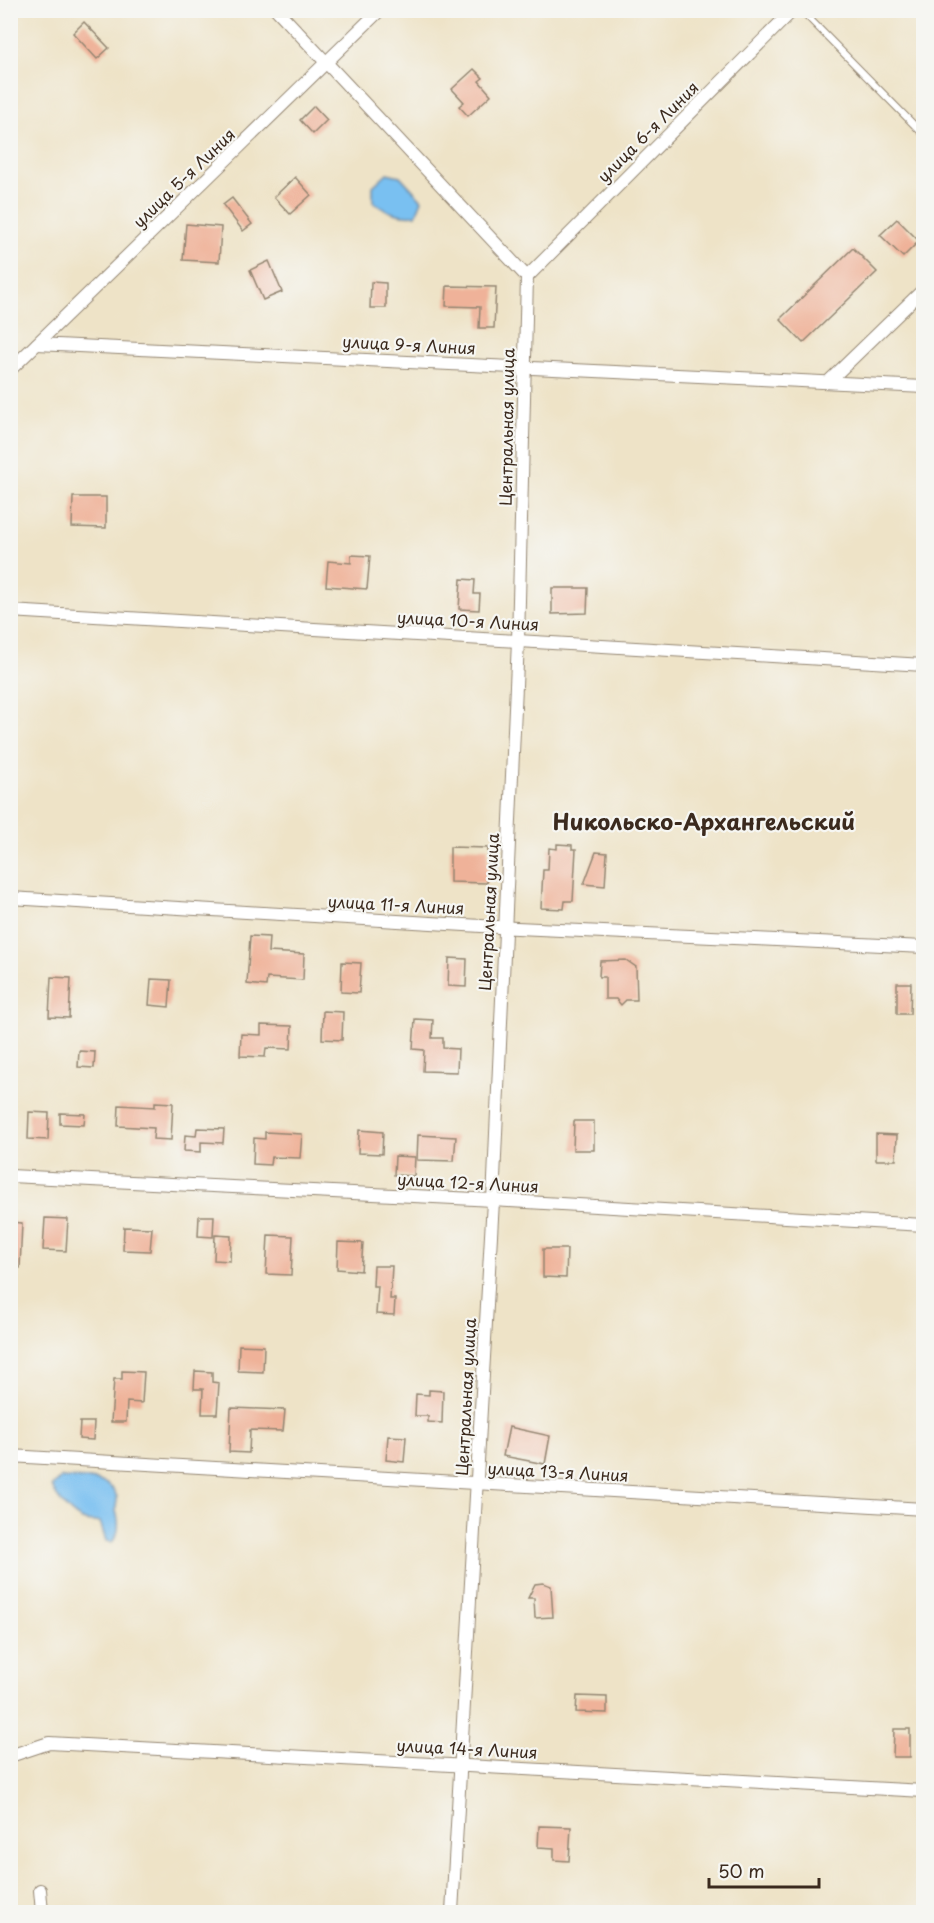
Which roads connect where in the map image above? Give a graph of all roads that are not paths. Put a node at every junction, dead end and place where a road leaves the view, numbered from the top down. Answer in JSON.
{"nodes":[{"id":1,"x":277,"y":10,"type":"edge"},
{"id":2,"x":380,"y":10,"type":"edge"},
{"id":3,"x":793,"y":10,"type":"edge"},
{"id":4,"x":801,"y":10,"type":"edge"},
{"id":5,"x":326,"y":63,"type":"junction"},
{"id":6,"x":924,"y":135,"type":"edge"},
{"id":7,"x":527,"y":276,"type":"junction"},
{"id":8,"x":924,"y":289,"type":"edge"},
{"id":9,"x":37,"y":344,"type":"junction"},
{"id":10,"x":525,"y":367,"type":"junction"},
{"id":11,"x":10,"y":370,"type":"edge"},
{"id":12,"x":828,"y":382,"type":"junction"},
{"id":13,"x":924,"y":387,"type":"edge"},
{"id":14,"x":10,"y":611,"type":"edge"},
{"id":15,"x":518,"y":641,"type":"junction"},
{"id":16,"x":924,"y":665,"type":"edge"},
{"id":17,"x":10,"y":898,"type":"edge"},
{"id":18,"x":505,"y":928,"type":"junction"},
{"id":19,"x":924,"y":947,"type":"edge"},
{"id":20,"x":10,"y":1176,"type":"edge"},
{"id":21,"x":493,"y":1201,"type":"junction"},
{"id":22,"x":924,"y":1225,"type":"edge"},
{"id":23,"x":10,"y":1456,"type":"edge"},
{"id":24,"x":478,"y":1485,"type":"junction"},
{"id":25,"x":924,"y":1509,"type":"edge"},
{"id":26,"x":11,"y":1755,"type":"edge"},
{"id":27,"x":460,"y":1765,"type":"junction"},
{"id":28,"x":924,"y":1791,"type":"edge"},
{"id":29,"x":40,"y":1890,"type":"dead end"},
{"id":30,"x":42,"y":1912,"type":"edge"},
{"id":31,"x":452,"y":1912,"type":"edge"}],
"edges":[{"from":1,"to":5,"type":"street"},
{"from":2,"to":5,"type":"street","name":"улица 5-я Линия"},
{"from":3,"to":7,"type":"street","name":"улица 6-я Линия"},
{"from":4,"to":6,"type":"lane"},
{"from":5,"to":7,"type":"street"},
{"from":5,"to":9,"type":"street","name":"улица 5-я Линия"},
{"from":7,"to":10,"type":"street","name":"Центральная улица"},
{"from":8,"to":12,"type":"street"},
{"from":9,"to":10,"type":"street","name":"улица 9-я Линия"},
{"from":9,"to":11,"type":"street","name":"улица 5-я Линия"},
{"from":10,"to":12,"type":"street","name":"улица 9-я Линия"},
{"from":10,"to":15,"type":"street","name":"Центральная улица"},
{"from":12,"to":13,"type":"street","name":"улица 9-я Линия"},
{"from":14,"to":15,"type":"street","name":"улица 10-я Линия"},
{"from":15,"to":16,"type":"street","name":"улица 10-я Линия"},
{"from":15,"to":18,"type":"street","name":"Центральная улица"},
{"from":17,"to":18,"type":"street","name":"улица 11-я Линия"},
{"from":18,"to":19,"type":"street","name":"улица 11-я Линия"},
{"from":18,"to":21,"type":"street","name":"Центральная улица"},
{"from":20,"to":21,"type":"street","name":"улица 12-я Линия"},
{"from":21,"to":22,"type":"street","name":"улица 12-я Линия"},
{"from":21,"to":24,"type":"street","name":"Центральная улица"},
{"from":23,"to":24,"type":"street","name":"улица 13-я Линия"},
{"from":24,"to":25,"type":"street","name":"улица 13-я Линия"},
{"from":24,"to":27,"type":"street","name":"Центральная улица"},
{"from":26,"to":27,"type":"street","name":"улица 14-я Линия"},
{"from":27,"to":28,"type":"street","name":"улица 14-я Линия"},
{"from":27,"to":31,"type":"street","name":"Центральная улица"},
{"from":29,"to":30,"type":"street"}]}
